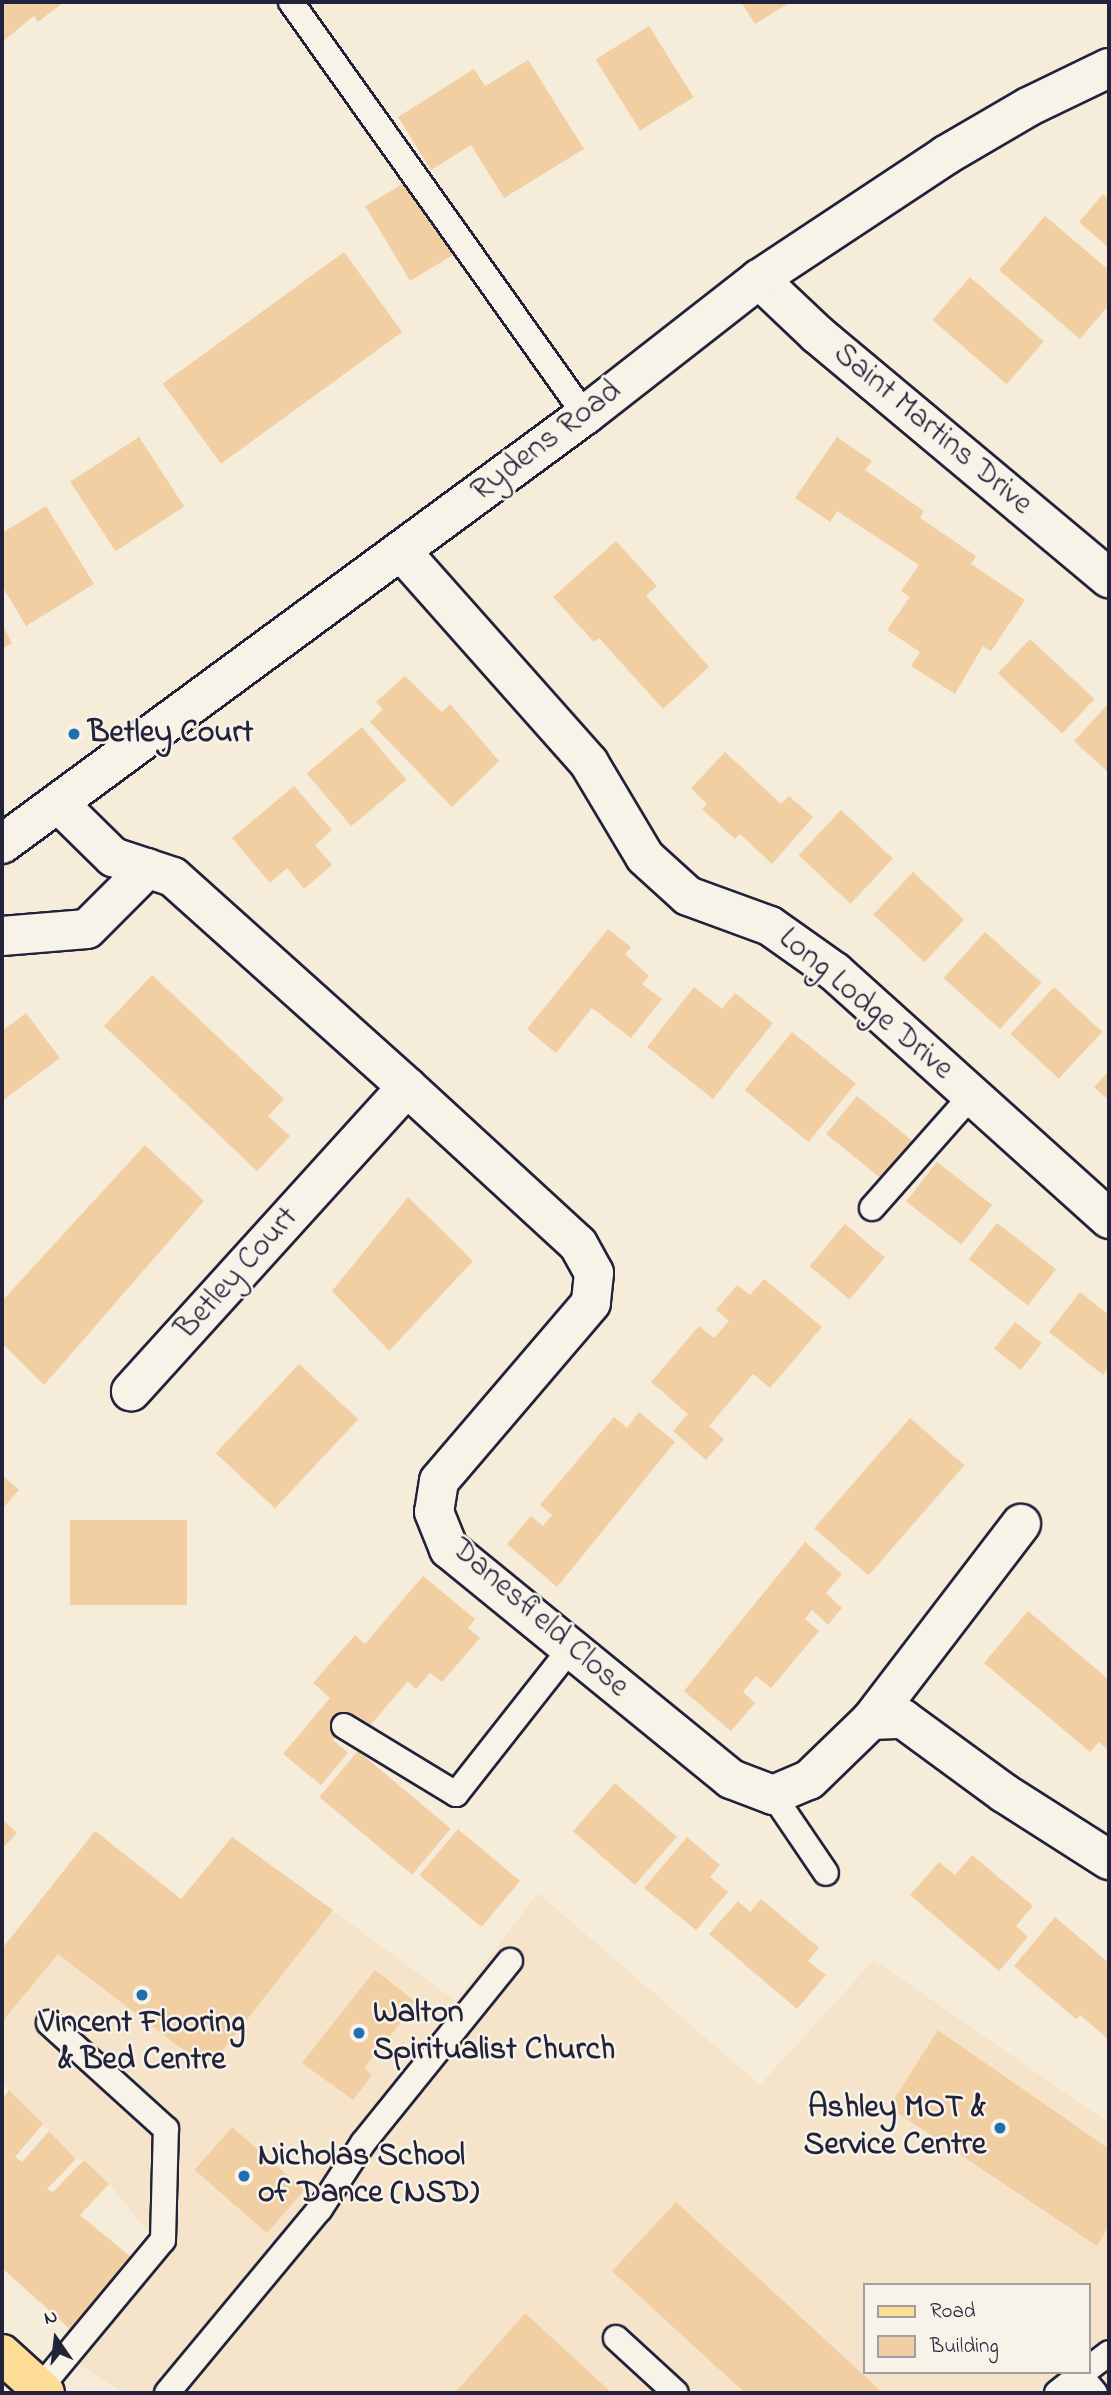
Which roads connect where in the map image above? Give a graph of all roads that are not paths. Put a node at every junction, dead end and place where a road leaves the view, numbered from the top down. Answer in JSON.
{"nodes":[{"id":1,"x":291,"y":2,"type":"edge"},
{"id":2,"x":1109,"y":68,"type":"edge"},
{"id":3,"x":759,"y":279,"type":"junction"},
{"id":4,"x":585,"y":415,"type":"junction"},
{"id":5,"x":401,"y":551,"type":"junction"},
{"id":6,"x":1109,"y":578,"type":"edge"},
{"id":7,"x":60,"y":804,"type":"junction"},
{"id":8,"x":2,"y":844,"type":"edge"},
{"id":9,"x":148,"y":867,"type":"junction"},
{"id":10,"x":2,"y":936,"type":"edge"},
{"id":11,"x":407,"y":1087,"type":"junction"},
{"id":12,"x":972,"y":1095,"type":"junction"},
{"id":13,"x":872,"y":1208,"type":"dead end"},
{"id":14,"x":1109,"y":1219,"type":"edge"},
{"id":15,"x":131,"y":1391,"type":"dead end"},
{"id":16,"x":1021,"y":1524,"type":"dead end"},
{"id":17,"x":571,"y":1648,"type":"junction"},
{"id":18,"x":871,"y":1720,"type":"junction"},
{"id":19,"x":344,"y":1726,"type":"dead end"},
{"id":20,"x":773,"y":1795,"type":"junction"},
{"id":21,"x":1109,"y":1860,"type":"edge"},
{"id":22,"x":826,"y":1873,"type":"dead end"},
{"id":23,"x":510,"y":1961,"type":"dead end"},
{"id":24,"x":49,"y":2023,"type":"dead end"},
{"id":25,"x":616,"y":2339,"type":"dead end"},
{"id":26,"x":1109,"y":2353,"type":"edge"},
{"id":27,"x":2,"y":2354,"type":"edge"},
{"id":28,"x":1087,"y":2378,"type":"edge"},
{"id":29,"x":43,"y":2391,"type":"edge"},
{"id":30,"x":167,"y":2393,"type":"edge"},
{"id":31,"x":676,"y":2393,"type":"edge"},
{"id":32,"x":1057,"y":2393,"type":"edge"}],
"edges":[{"from":1,"to":4,"type":"lane"},
{"from":2,"to":3,"type":"street","name":"Rydens Road"},
{"from":3,"to":4,"type":"street","name":"Rydens Road"},
{"from":3,"to":6,"type":"street","name":"Saint Martins Drive"},
{"from":4,"to":5,"type":"street","name":"Rydens Road"},
{"from":5,"to":7,"type":"street","name":"Rydens Road"},
{"from":5,"to":12,"type":"street","name":"Long Lodge Drive"},
{"from":7,"to":8,"type":"street","name":"Rydens Road"},
{"from":7,"to":9,"type":"street"},
{"from":9,"to":10,"type":"street"},
{"from":9,"to":11,"type":"street"},
{"from":11,"to":15,"type":"street","name":"Betley Court"},
{"from":11,"to":17,"type":"street","name":"Danesfield Close"},
{"from":12,"to":13,"type":"lane"},
{"from":12,"to":14,"type":"street","name":"Long Lodge Drive"},
{"from":16,"to":18,"type":"street"},
{"from":17,"to":19,"type":"lane"},
{"from":17,"to":20,"type":"street","name":"Danesfield Close"},
{"from":18,"to":20,"type":"street"},
{"from":18,"to":21,"type":"street"},
{"from":20,"to":22,"type":"lane"},
{"from":23,"to":30,"type":"lane"},
{"from":24,"to":29,"type":"lane"},
{"from":25,"to":31,"type":"lane"},
{"from":26,"to":28,"type":"lane"},
{"from":27,"to":29,"type":"main road"},
{"from":28,"to":32,"type":"lane"}]}
